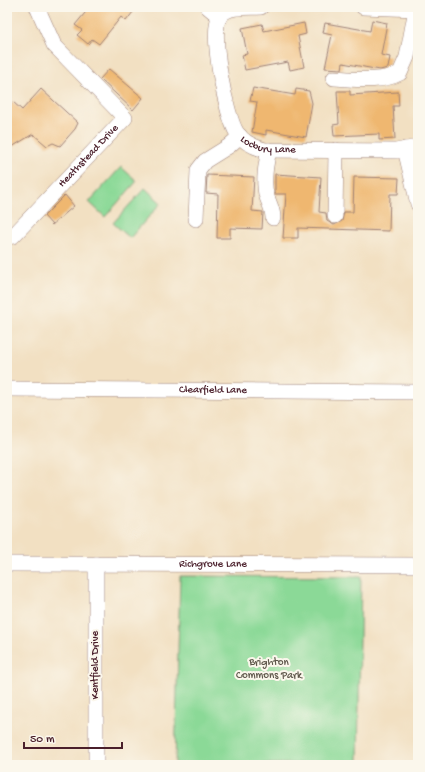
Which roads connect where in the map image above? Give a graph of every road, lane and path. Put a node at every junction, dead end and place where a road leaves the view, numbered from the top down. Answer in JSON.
{"nodes":[{"id":1,"x":208,"y":7,"type":"edge"},
{"id":2,"x":261,"y":7,"type":"edge"},
{"id":3,"x":363,"y":7,"type":"edge"},
{"id":4,"x":42,"y":9,"type":"edge"},
{"id":5,"x":417,"y":9,"type":"edge"},
{"id":6,"x":220,"y":17,"type":"junction"},
{"id":7,"x":334,"y":78,"type":"dead end"},
{"id":8,"x":240,"y":136,"type":"junction"},
{"id":9,"x":412,"y":148,"type":"edge"},
{"id":10,"x":268,"y":150,"type":"junction"},
{"id":11,"x":336,"y":150,"type":"junction"},
{"id":12,"x":418,"y":204,"type":"edge"},
{"id":13,"x":335,"y":216,"type":"dead end"},
{"id":14,"x":273,"y":218,"type":"dead end"},
{"id":15,"x":196,"y":219,"type":"dead end"},
{"id":16,"x":7,"y":237,"type":"edge"},
{"id":17,"x":7,"y":389,"type":"edge"},
{"id":18,"x":418,"y":392,"type":"edge"},
{"id":19,"x":7,"y":564,"type":"edge"},
{"id":20,"x":96,"y":564,"type":"junction"},
{"id":21,"x":418,"y":565,"type":"edge"},
{"id":22,"x":97,"y":758,"type":"edge"}],
"edges":[{"from":1,"to":6,"type":"street"},
{"from":2,"to":6,"type":"street"},
{"from":3,"to":5,"type":"street"},
{"from":4,"to":16,"type":"street","name":"Heathstead Drive"},
{"from":5,"to":7,"type":"street"},
{"from":6,"to":8,"type":"street","name":"Locbury Lane"},
{"from":8,"to":10,"type":"street","name":"Locbury Lane"},
{"from":8,"to":15,"type":"street"},
{"from":9,"to":11,"type":"street","name":"Locbury Lane"},
{"from":9,"to":12,"type":"street"},
{"from":10,"to":11,"type":"street","name":"Locbury Lane"},
{"from":10,"to":14,"type":"street"},
{"from":11,"to":13,"type":"street"},
{"from":17,"to":18,"type":"street","name":"Clearfield Lane"},
{"from":19,"to":20,"type":"street","name":"Richgrove Lane"},
{"from":20,"to":21,"type":"street","name":"Richgrove Lane"},
{"from":20,"to":22,"type":"street","name":"Kentfield Drive"}]}
